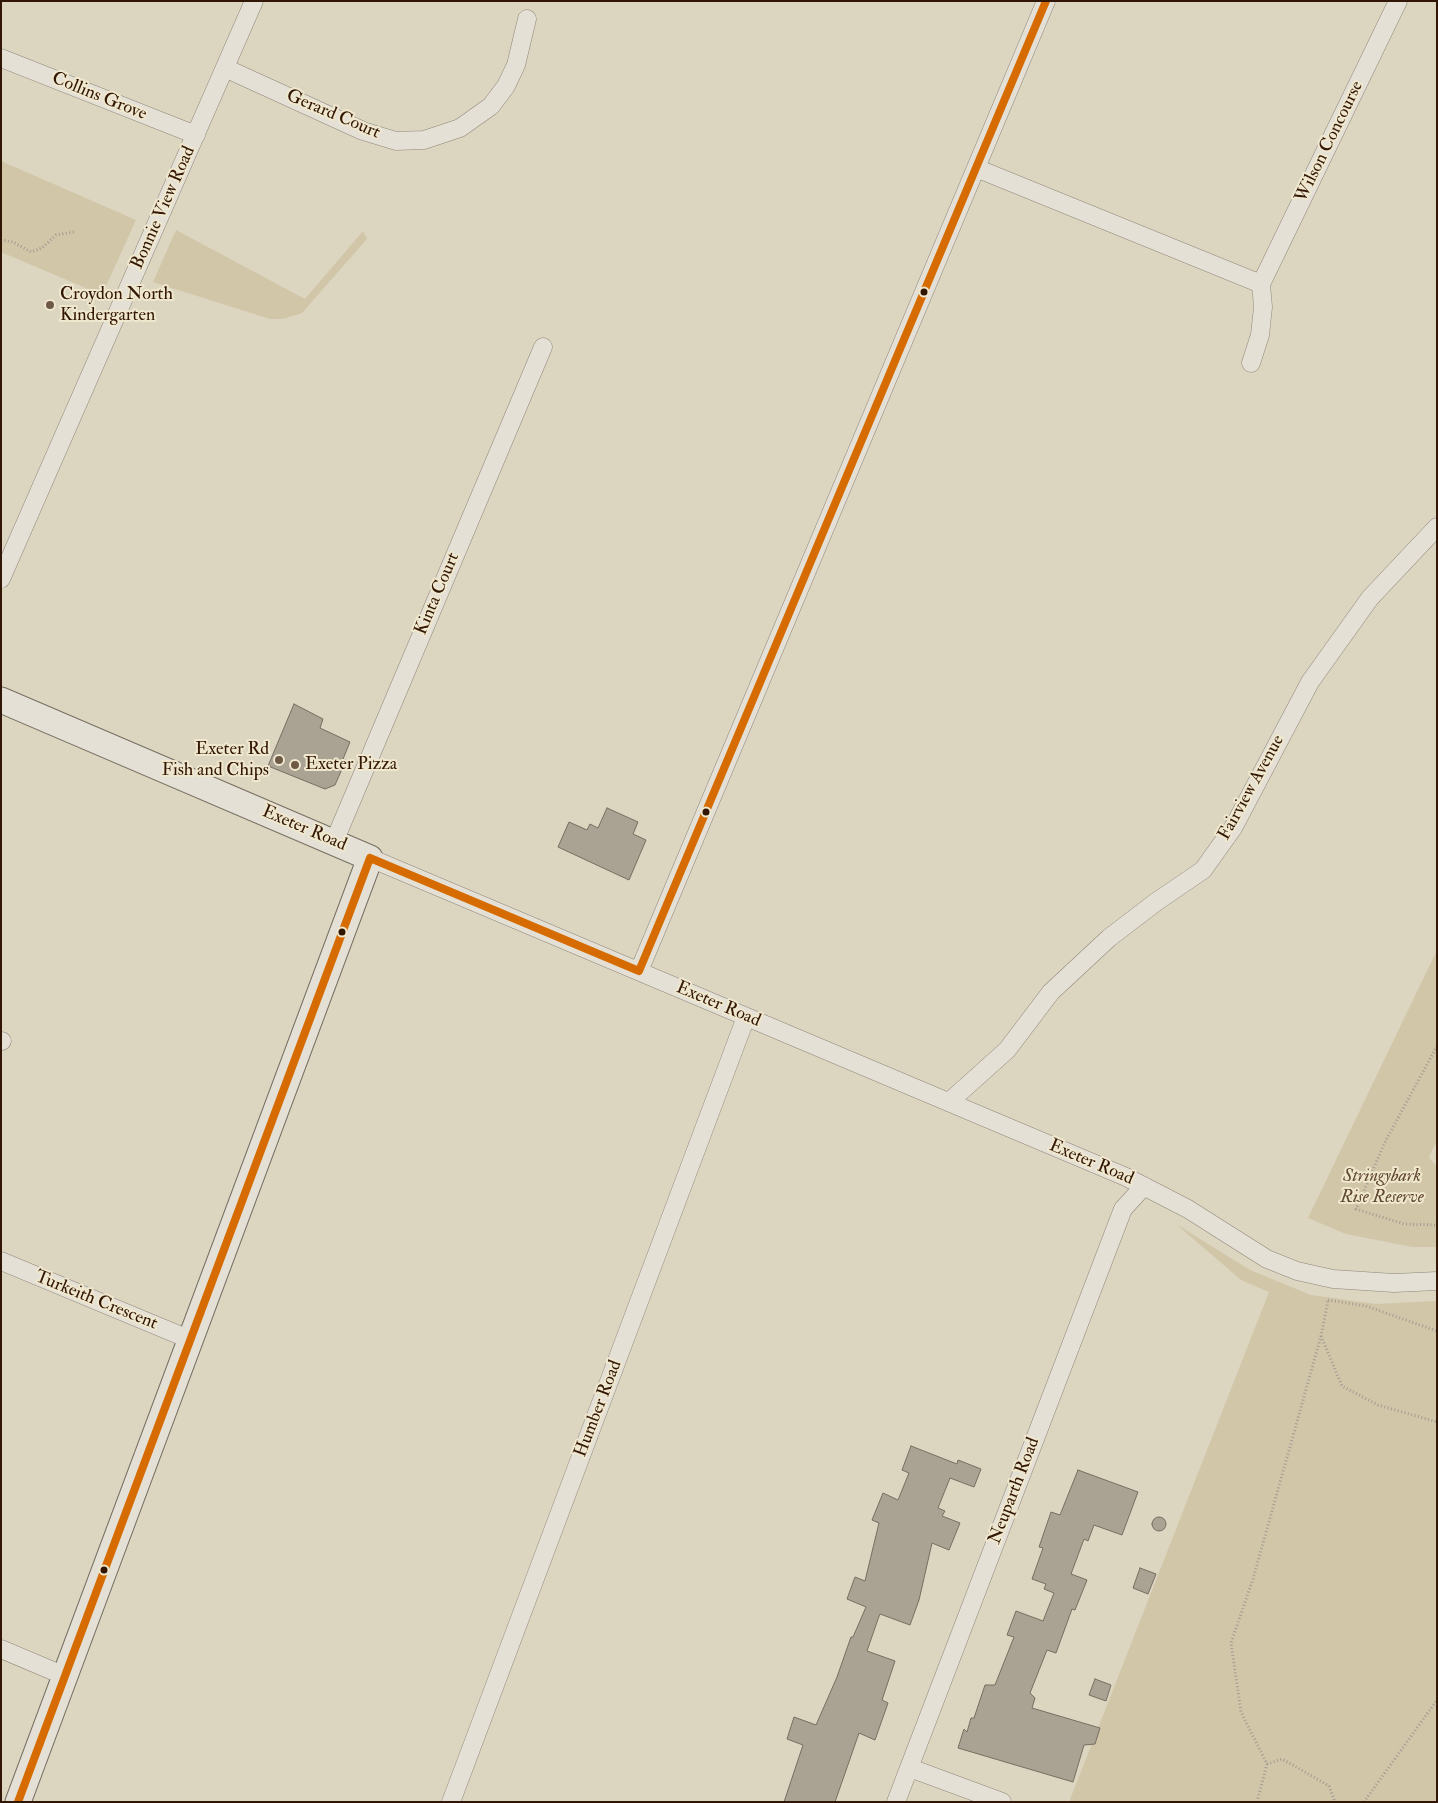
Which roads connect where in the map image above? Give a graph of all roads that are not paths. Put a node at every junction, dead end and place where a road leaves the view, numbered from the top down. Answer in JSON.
{"nodes":[{"id":1,"x":254,"y":1,"type":"edge"},
{"id":2,"x":1046,"y":1,"type":"edge"},
{"id":3,"x":1398,"y":1,"type":"edge"},
{"id":4,"x":527,"y":19,"type":"dead end"},
{"id":5,"x":1,"y":58,"type":"edge"},
{"id":6,"x":225,"y":68,"type":"junction"},
{"id":7,"x":196,"y":135,"type":"junction"},
{"id":8,"x":976,"y":168,"type":"junction"},
{"id":9,"x":1261,"y":284,"type":"junction"},
{"id":10,"x":543,"y":347,"type":"dead end"},
{"id":11,"x":1251,"y":363,"type":"dead end"},
{"id":12,"x":1437,"y":526,"type":"edge"},
{"id":13,"x":1,"y":579,"type":"edge"},
{"id":14,"x":1,"y":700,"type":"edge"},
{"id":15,"x":334,"y":842,"type":"junction"},
{"id":16,"x":370,"y":858,"type":"junction"},
{"id":17,"x":639,"y":971,"type":"junction"},
{"id":18,"x":746,"y":1017,"type":"junction"},
{"id":19,"x":949,"y":1102,"type":"junction"},
{"id":20,"x":1144,"y":1186,"type":"junction"},
{"id":21,"x":1,"y":1262,"type":"edge"},
{"id":22,"x":1437,"y":1281,"type":"edge"},
{"id":23,"x":191,"y":1340,"type":"junction"},
{"id":24,"x":1,"y":1649,"type":"edge"},
{"id":25,"x":65,"y":1676,"type":"junction"},
{"id":26,"x":910,"y":1768,"type":"junction"},
{"id":27,"x":18,"y":1802,"type":"edge"},
{"id":28,"x":451,"y":1802,"type":"edge"},
{"id":29,"x":896,"y":1802,"type":"edge"},
{"id":30,"x":1002,"y":1802,"type":"edge"}],
"edges":[{"from":1,"to":6,"type":"street","name":"Bonnie View Road"},
{"from":2,"to":8,"type":"street"},
{"from":3,"to":9,"type":"street","name":"Wilson Concourse"},
{"from":4,"to":6,"type":"street","name":"Gerard Court"},
{"from":5,"to":7,"type":"street","name":"Collins Grove"},
{"from":6,"to":7,"type":"street","name":"Bonnie View Road"},
{"from":7,"to":13,"type":"street","name":"Bonnie View Road"},
{"from":8,"to":9,"type":"street"},
{"from":8,"to":17,"type":"street"},
{"from":9,"to":11,"type":"street","name":"Wilson Concourse"},
{"from":10,"to":15,"type":"street","name":"Kinta Court"},
{"from":12,"to":19,"type":"street","name":"Fairview Avenue"},
{"from":14,"to":15,"type":"main road","name":"Exeter Road"},
{"from":15,"to":16,"type":"main road","name":"Exeter Road"},
{"from":16,"to":17,"type":"street","name":"Exeter Road"},
{"from":16,"to":23,"type":"main road"},
{"from":17,"to":18,"type":"street","name":"Exeter Road"},
{"from":18,"to":19,"type":"street","name":"Exeter Road"},
{"from":18,"to":28,"type":"street","name":"Humber Road"},
{"from":19,"to":20,"type":"street","name":"Exeter Road"},
{"from":20,"to":22,"type":"street","name":"Exeter Road"},
{"from":20,"to":26,"type":"street","name":"Neuparth Road"},
{"from":21,"to":23,"type":"street","name":"Turkeith Crescent"},
{"from":23,"to":25,"type":"main road"},
{"from":24,"to":25,"type":"street"},
{"from":25,"to":27,"type":"main road"},
{"from":26,"to":29,"type":"street","name":"Neuparth Road"},
{"from":26,"to":30,"type":"street"}]}
